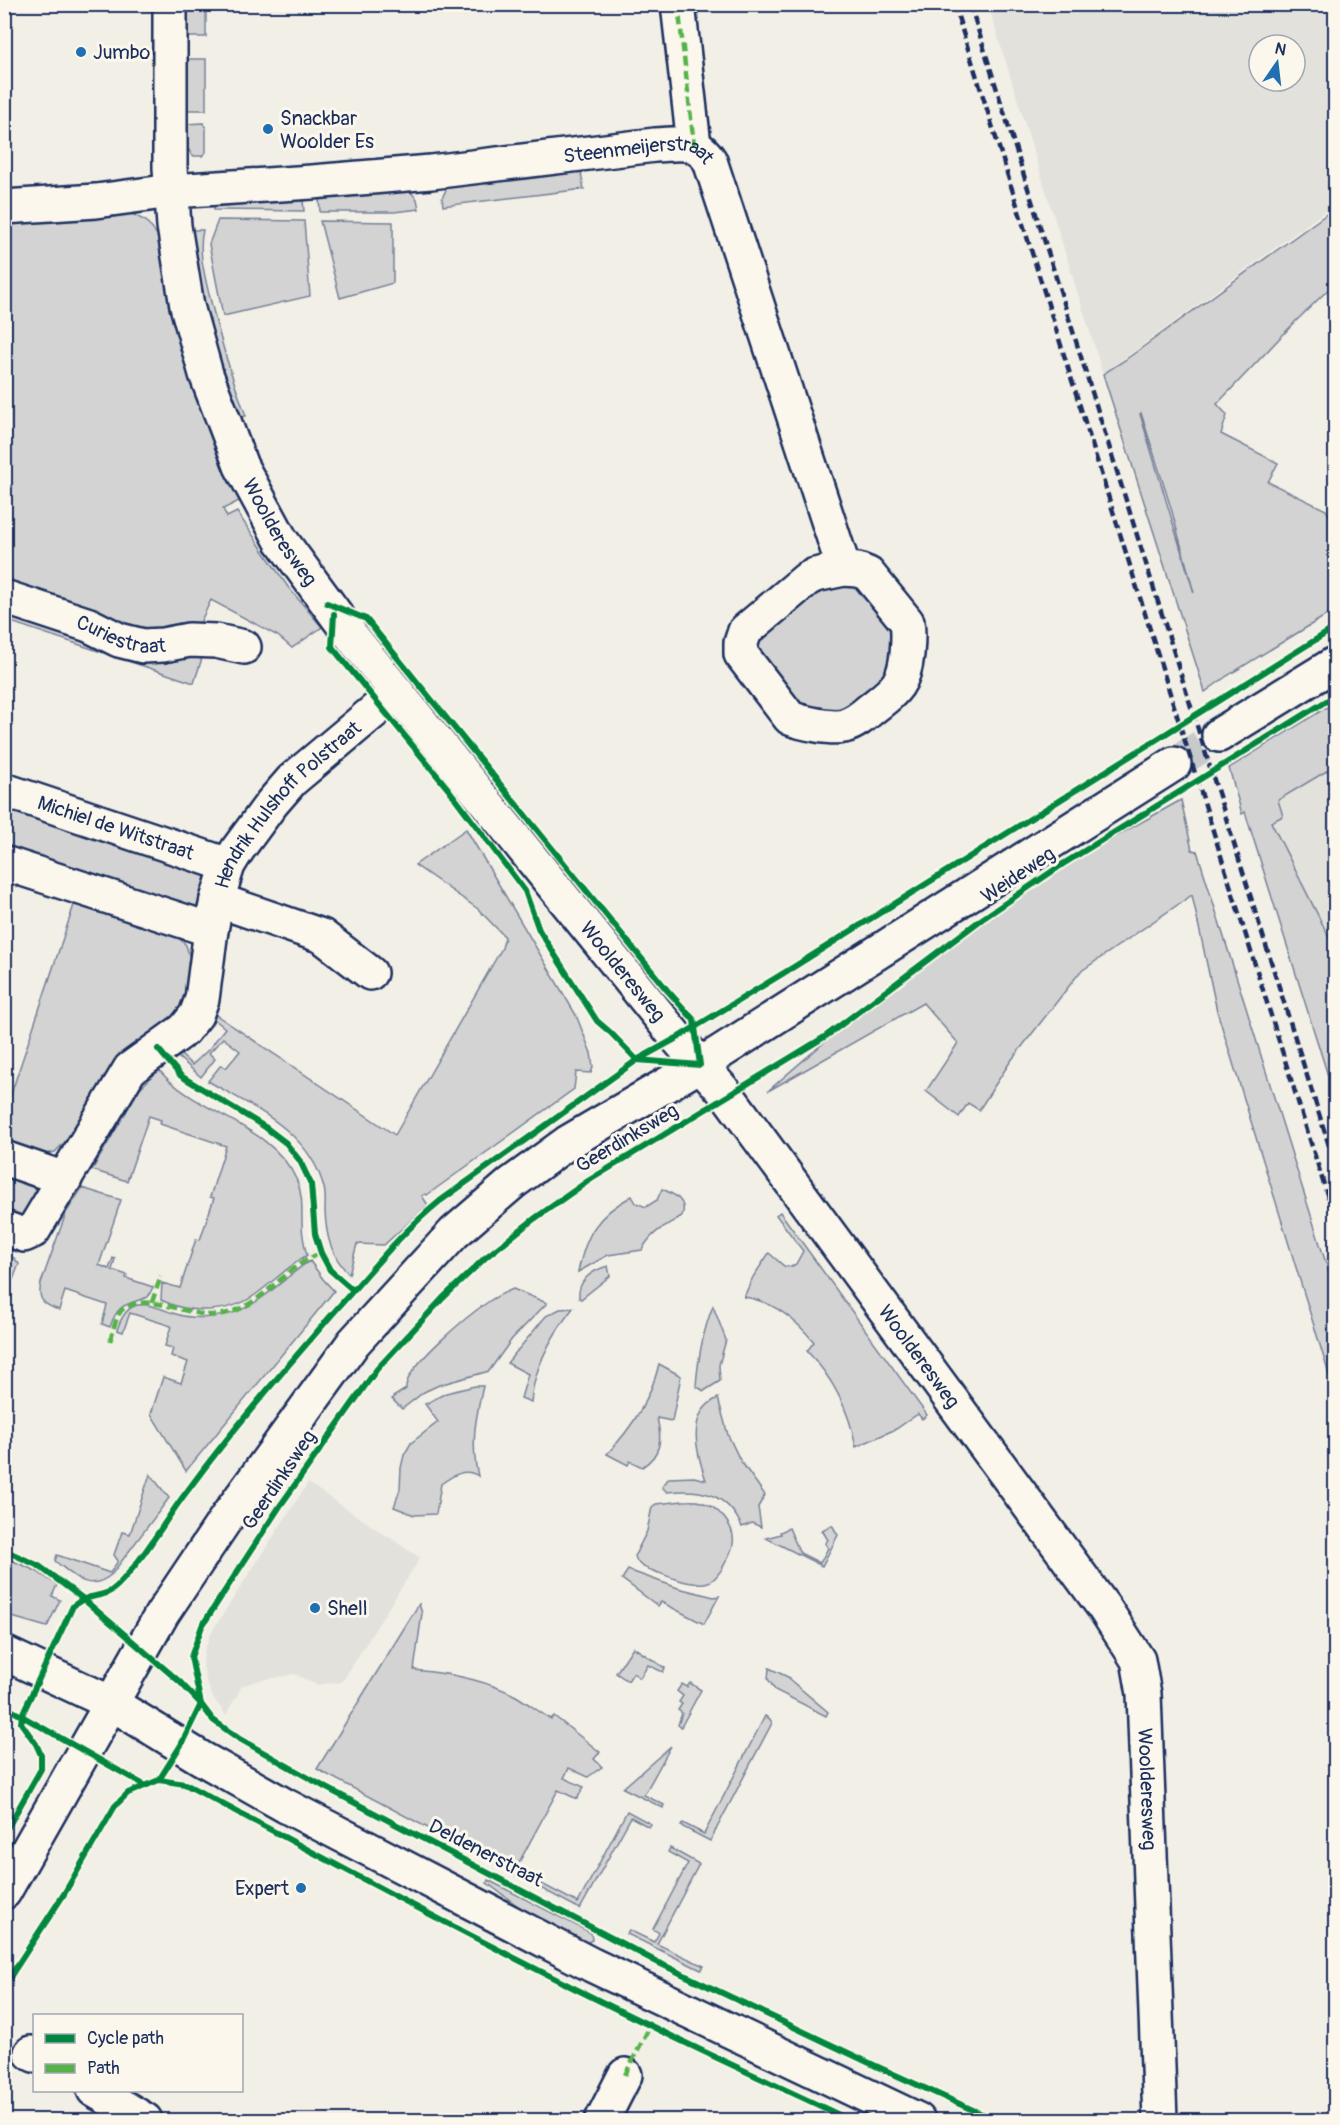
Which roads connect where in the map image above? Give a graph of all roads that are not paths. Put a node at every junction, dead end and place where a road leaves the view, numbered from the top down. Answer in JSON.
{"nodes":[{"id":1,"x":170,"y":4,"type":"edge"},
{"id":2,"x":678,"y":4,"type":"edge"},
{"id":3,"x":694,"y":145,"type":"junction"},
{"id":4,"x":172,"y":191,"type":"junction"},
{"id":5,"x":4,"y":207,"type":"edge"},
{"id":6,"x":844,"y":569,"type":"junction"},
{"id":7,"x":4,"y":597,"type":"edge"},
{"id":8,"x":244,"y":647,"type":"dead end"},
{"id":9,"x":1335,"y":663,"type":"edge"},
{"id":10,"x":397,"y":692,"type":"junction"},
{"id":11,"x":1219,"y":735,"type":"tunnel mouth"},
{"id":12,"x":1174,"y":764,"type":"tunnel mouth"},
{"id":13,"x":4,"y":790,"type":"edge"},
{"id":14,"x":4,"y":863,"type":"edge"},
{"id":15,"x":228,"y":865,"type":"junction"},
{"id":16,"x":214,"y":915,"type":"junction"},
{"id":17,"x":370,"y":973,"type":"dead end"},
{"id":18,"x":700,"y":1065,"type":"junction"},
{"id":19,"x":4,"y":1158,"type":"edge"},
{"id":20,"x":65,"y":1179,"type":"junction"},
{"id":21,"x":14,"y":1232,"type":"edge"},
{"id":22,"x":4,"y":1653,"type":"edge"},
{"id":23,"x":111,"y":1703,"type":"junction"},
{"id":24,"x":4,"y":1892,"type":"edge"},
{"id":25,"x":625,"y":2075,"type":"dead end"},
{"id":26,"x":602,"y":2121,"type":"edge"},
{"id":27,"x":918,"y":2121,"type":"edge"},
{"id":28,"x":1160,"y":2121,"type":"edge"}],
"edges":[{"from":1,"to":4,"type":"street","name":"Woolderesweg"},
{"from":2,"to":3,"type":"street"},
{"from":3,"to":4,"type":"street","name":"Steenmeijerstraat"},
{"from":3,"to":6,"type":"street","name":"Steenmeijerstraat"},
{"from":4,"to":5,"type":"street"},
{"from":4,"to":10,"type":"street","name":"Woolderesweg"},
{"from":6,"to":6,"type":"street"},
{"from":7,"to":8,"type":"street","name":"Curiestraat"},
{"from":9,"to":11,"type":"street"},
{"from":10,"to":15,"type":"street","name":"Hendrik Hulshoff Polstraat"},
{"from":10,"to":18,"type":"street","name":"Woolderesweg"},
{"from":12,"to":18,"type":"street","name":"Weideweg"},
{"from":13,"to":15,"type":"street","name":"Michiel de Witstraat"},
{"from":14,"to":16,"type":"street"},
{"from":15,"to":16,"type":"street","name":"Hendrik Hulshoff Polstraat"},
{"from":16,"to":17,"type":"street","name":"Hendrik Hulshoff Polstraat"},
{"from":16,"to":20,"type":"street","name":"Hendrik Hulshoff Polstraat"},
{"from":18,"to":23,"type":"street","name":"Geerdinksweg"},
{"from":18,"to":28,"type":"street","name":"Woolderesweg"},
{"from":19,"to":20,"type":"street"},
{"from":20,"to":21,"type":"street","name":"Hendrik Hulshoff Polstraat"},
{"from":22,"to":23,"type":"street"},
{"from":23,"to":24,"type":"street","name":"Geerdinksweg"},
{"from":23,"to":27,"type":"street"},
{"from":25,"to":26,"type":"street"}]}
